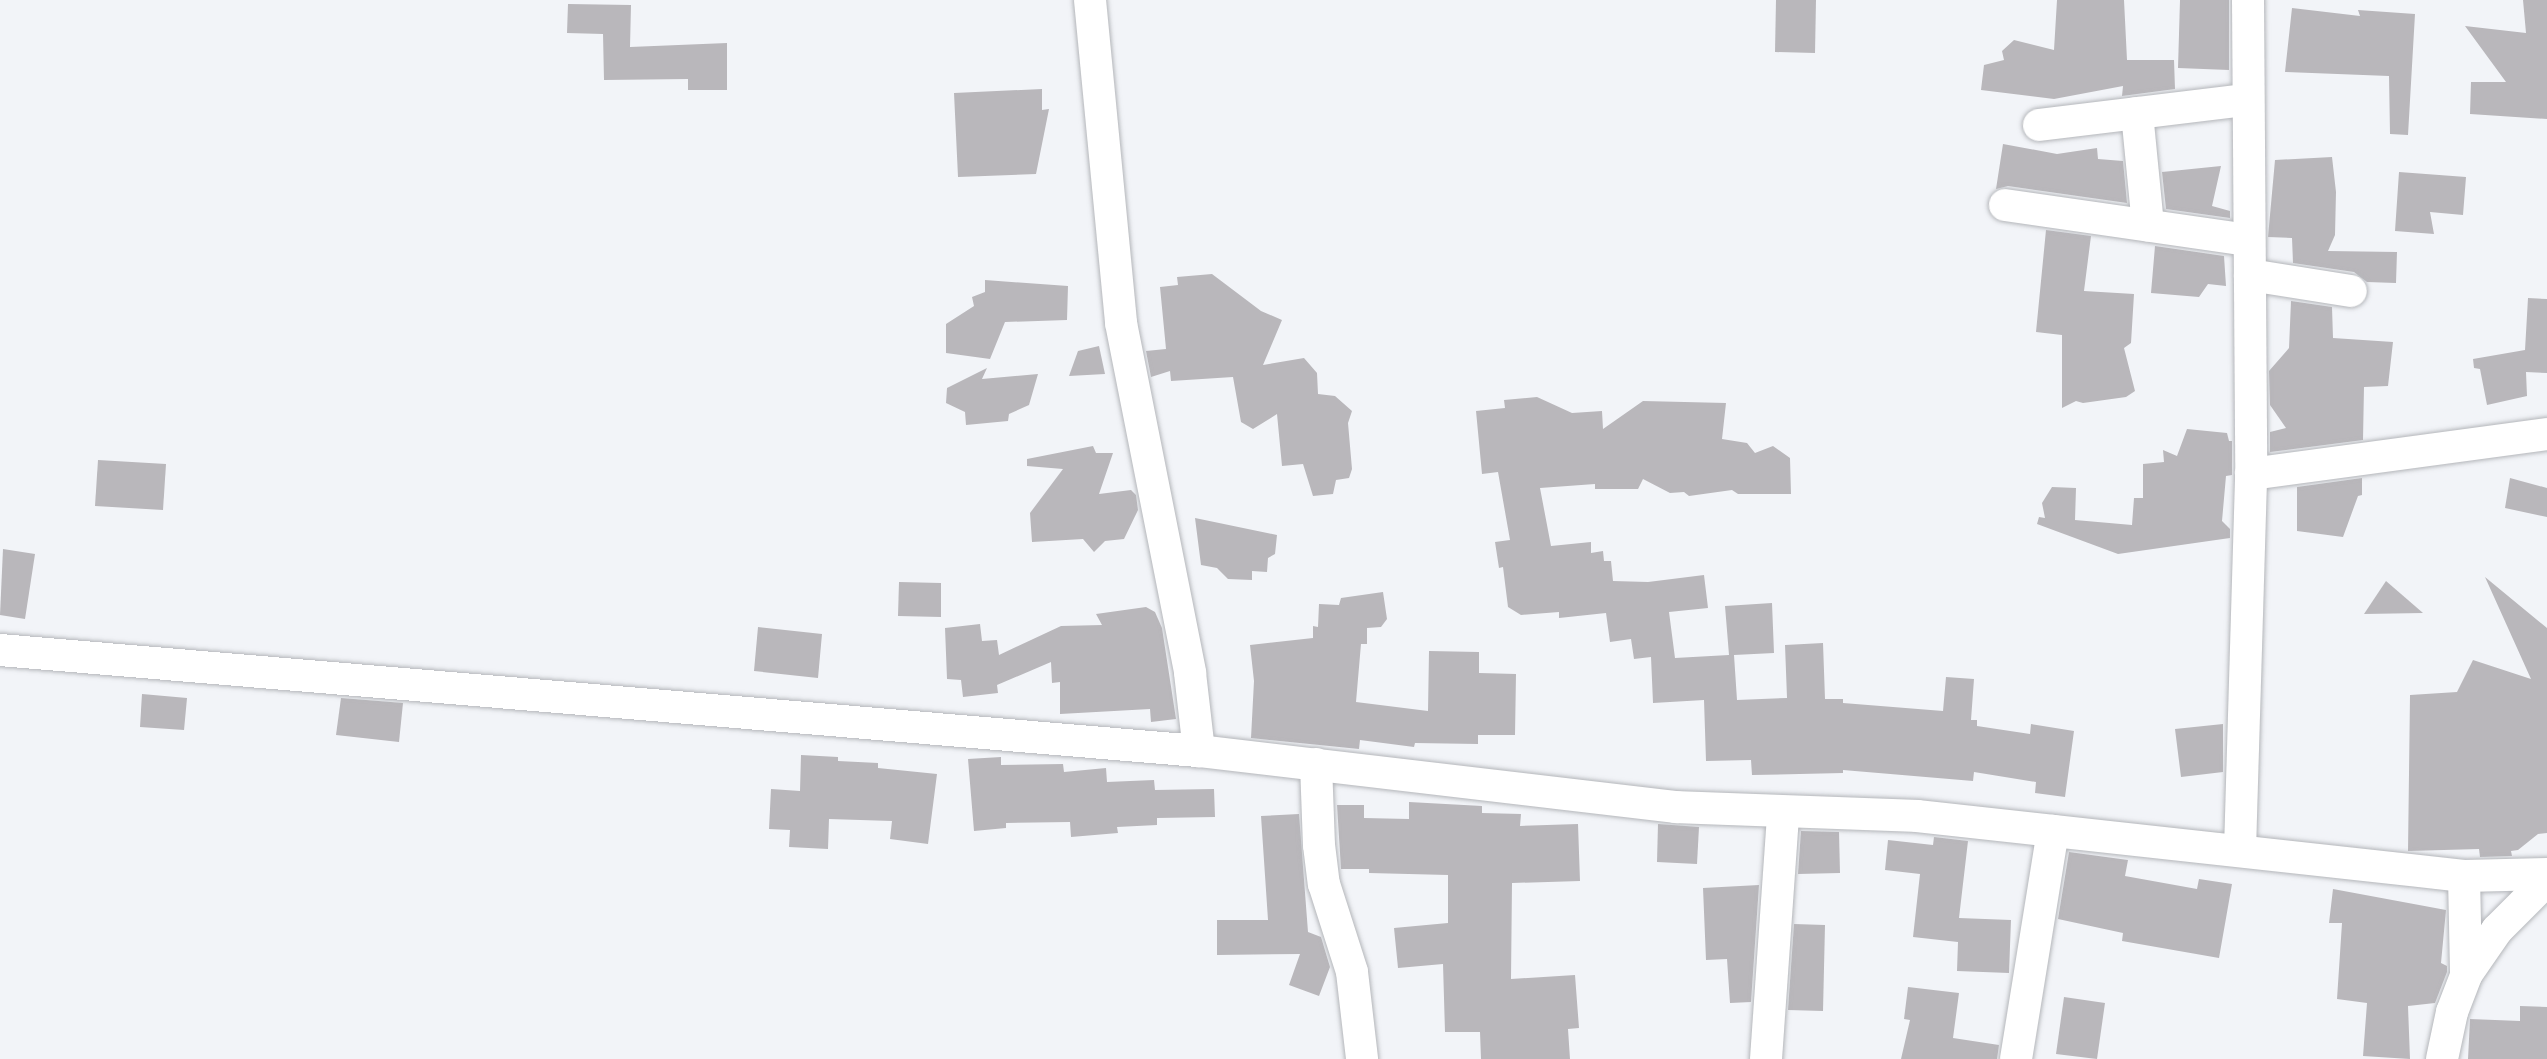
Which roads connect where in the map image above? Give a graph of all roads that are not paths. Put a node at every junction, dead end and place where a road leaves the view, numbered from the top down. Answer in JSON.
{"nodes":[{"id":1,"x":1090,"y":0,"type":"edge"},
{"id":2,"x":2248,"y":0,"type":"edge"},
{"id":3,"x":2246,"y":100,"type":"junction"},
{"id":4,"x":2137,"y":113,"type":"junction"},
{"id":5,"x":2039,"y":125,"type":"dead end"},
{"id":6,"x":2005,"y":205,"type":"dead end"},
{"id":7,"x":2148,"y":225,"type":"junction"},
{"id":8,"x":2249,"y":240,"type":"junction"},
{"id":9,"x":2250,"y":275,"type":"junction"},
{"id":10,"x":2351,"y":291,"type":"dead end"},
{"id":11,"x":2547,"y":434,"type":"edge"},
{"id":12,"x":2251,"y":474,"type":"junction"},
{"id":13,"x":0,"y":650,"type":"edge"},
{"id":14,"x":1199,"y":751,"type":"junction"},
{"id":15,"x":1316,"y":764,"type":"junction"},
{"id":16,"x":1783,"y":813,"type":"junction"},
{"id":17,"x":2053,"y":831,"type":"junction"},
{"id":18,"x":2240,"y":850,"type":"junction"},
{"id":19,"x":2547,"y":874,"type":"edge"},
{"id":20,"x":2464,"y":876,"type":"junction"},
{"id":21,"x":2547,"y":880,"type":"edge"},
{"id":22,"x":2466,"y":975,"type":"junction"},
{"id":23,"x":1362,"y":1059,"type":"edge"},
{"id":24,"x":1766,"y":1059,"type":"edge"},
{"id":25,"x":2016,"y":1059,"type":"edge"},
{"id":26,"x":2442,"y":1059,"type":"edge"}],
"edges":[{"from":1,"to":14,"type":"street"},
{"from":2,"to":3,"type":"street"},
{"from":3,"to":4,"type":"street"},
{"from":3,"to":8,"type":"street"},
{"from":4,"to":5,"type":"street"},
{"from":4,"to":7,"type":"street"},
{"from":6,"to":7,"type":"street"},
{"from":7,"to":8,"type":"street"},
{"from":8,"to":9,"type":"street"},
{"from":9,"to":10,"type":"street"},
{"from":9,"to":12,"type":"street"},
{"from":11,"to":12,"type":"street"},
{"from":12,"to":18,"type":"street"},
{"from":13,"to":14,"type":"street"},
{"from":14,"to":15,"type":"street"},
{"from":15,"to":16,"type":"street"},
{"from":15,"to":23,"type":"street"},
{"from":16,"to":17,"type":"street"},
{"from":16,"to":24,"type":"street"},
{"from":17,"to":18,"type":"street"},
{"from":17,"to":25,"type":"street"},
{"from":18,"to":20,"type":"street"},
{"from":19,"to":20,"type":"street"},
{"from":20,"to":22,"type":"street"},
{"from":21,"to":22,"type":"street"},
{"from":22,"to":26,"type":"street"}]}
